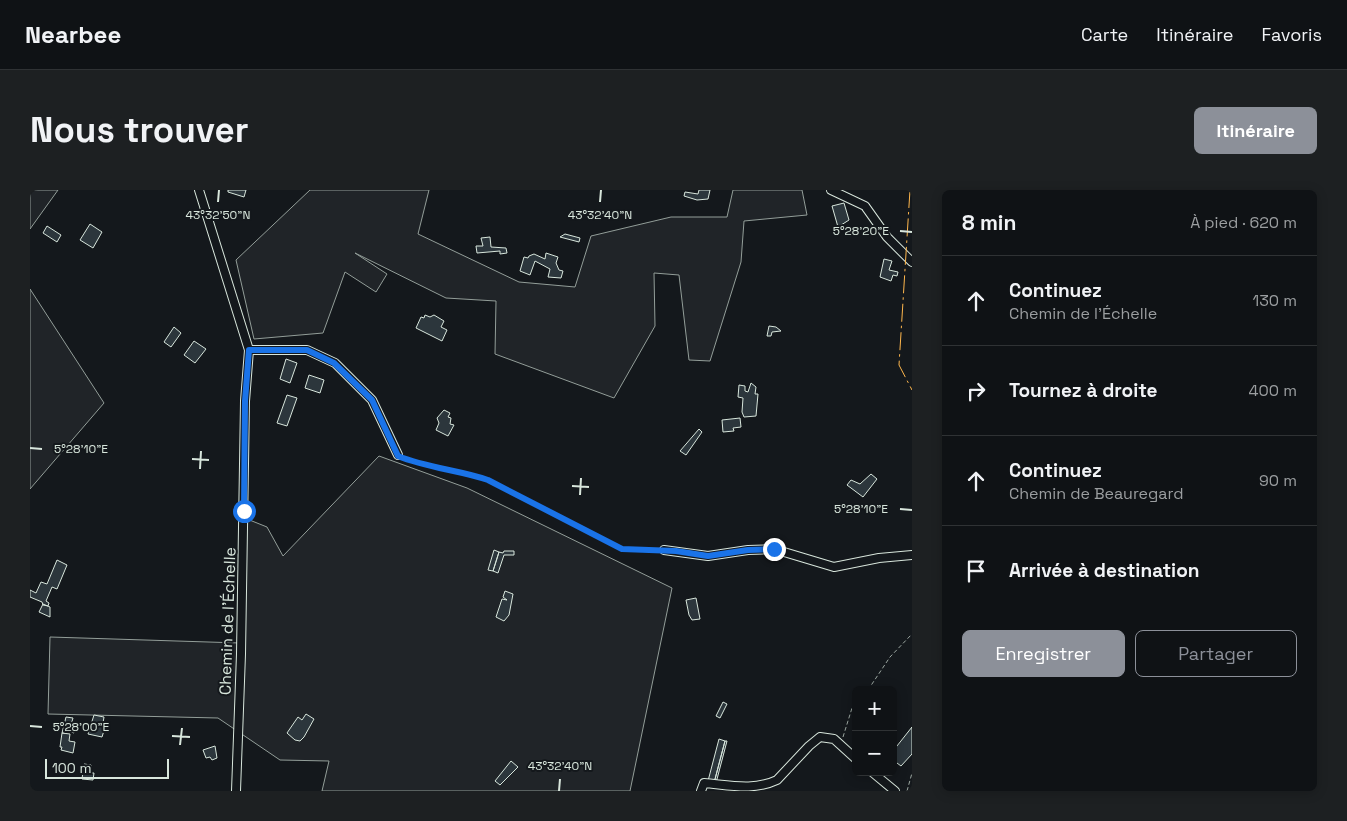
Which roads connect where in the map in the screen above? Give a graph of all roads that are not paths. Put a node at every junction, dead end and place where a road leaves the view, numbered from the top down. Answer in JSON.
{"nodes":[{"id":1,"x":200,"y":190,"type":"edge"},
{"id":2,"x":831,"y":190,"type":"edge"},
{"id":3,"x":912,"y":262,"type":"edge"},
{"id":4,"x":249,"y":350,"type":"junction"},
{"id":5,"x":398,"y":456,"type":"road end"},
{"id":6,"x":664,"y":550,"type":"road end"},
{"id":7,"x":912,"y":555,"type":"edge"},
{"id":8,"x":852,"y":756,"type":"edge"},
{"id":9,"x":877,"y":776,"type":"edge"},
{"id":10,"x":236,"y":791,"type":"edge"},
{"id":11,"x":701,"y":791,"type":"edge"},
{"id":12,"x":895,"y":791,"type":"edge"}],
"edges":[{"from":1,"to":4,"type":"street","name":"Chemin de l’Échelle"},
{"from":2,"to":3,"type":"street"},
{"from":4,"to":5,"type":"street"},
{"from":4,"to":10,"type":"street","name":"Chemin de l’Échelle"},
{"from":6,"to":7,"type":"street"},
{"from":8,"to":11,"type":"street"},
{"from":9,"to":12,"type":"street"}]}
